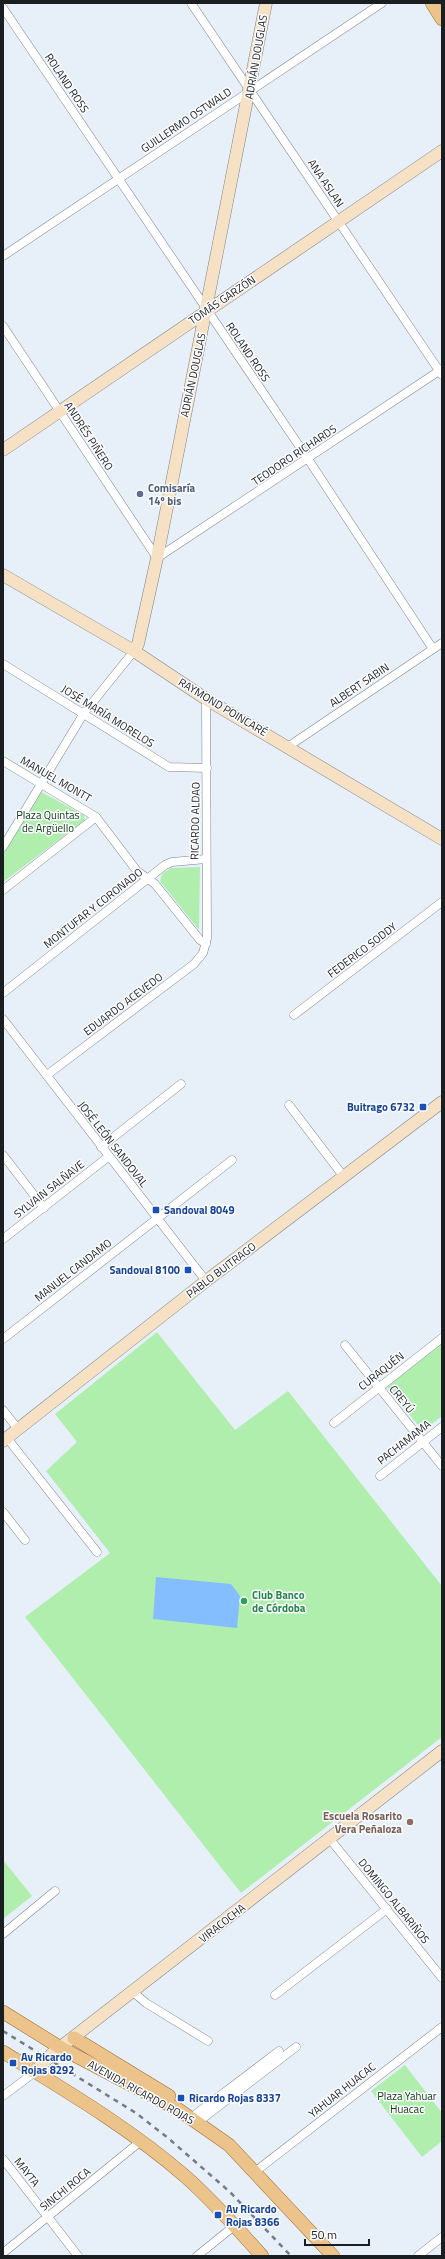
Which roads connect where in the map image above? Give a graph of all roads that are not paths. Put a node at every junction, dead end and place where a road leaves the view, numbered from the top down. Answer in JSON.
{"nodes":[{"id":1,"x":191,"y":3,"type":"edge"},
{"id":2,"x":266,"y":3,"type":"edge"},
{"id":3,"x":382,"y":3,"type":"edge"},
{"id":4,"x":432,"y":3,"type":"edge"},
{"id":5,"x":3,"y":8,"type":"edge"},
{"id":6,"x":442,"y":19,"type":"edge"},
{"id":7,"x":250,"y":90,"type":"junction"},
{"id":8,"x":442,"y":151,"type":"edge"},
{"id":9,"x":118,"y":180,"type":"junction"},
{"id":10,"x":338,"y":220,"type":"junction"},
{"id":11,"x":3,"y":256,"type":"edge"},
{"id":12,"x":207,"y":310,"type":"junction"},
{"id":13,"x":3,"y":326,"type":"edge"},
{"id":14,"x":441,"y":372,"type":"edge"},
{"id":15,"x":59,"y":410,"type":"junction"},
{"id":16,"x":3,"y":450,"type":"edge"},
{"id":17,"x":308,"y":459,"type":"junction"},
{"id":18,"x":157,"y":558,"type":"junction"},
{"id":19,"x":3,"y":575,"type":"edge"},
{"id":20,"x":442,"y":644,"type":"edge"},
{"id":21,"x":433,"y":650,"type":"junction"},
{"id":22,"x":134,"y":651,"type":"junction"},
{"id":23,"x":3,"y":664,"type":"edge"},
{"id":24,"x":206,"y":699,"type":"junction"},
{"id":25,"x":84,"y":713,"type":"junction"},
{"id":26,"x":289,"y":746,"type":"junction"},
{"id":27,"x":3,"y":761,"type":"edge"},
{"id":28,"x":207,"y":768,"type":"junction"},
{"id":29,"x":42,"y":784,"type":"junction"},
{"id":30,"x":96,"y":817,"type":"junction"},
{"id":31,"x":442,"y":839,"type":"edge"},
{"id":32,"x":3,"y":847,"type":"edge"},
{"id":33,"x":206,"y":860,"type":"junction"},
{"id":34,"x":148,"y":878,"type":"junction"},
{"id":35,"x":3,"y":890,"type":"edge"},
{"id":36,"x":442,"y":902,"type":"edge"},
{"id":37,"x":206,"y":944,"type":"junction"},
{"id":38,"x":3,"y":993,"type":"edge"},
{"id":39,"x":294,"y":1015,"type":"dead end"},
{"id":40,"x":3,"y":1019,"type":"edge"},
{"id":41,"x":47,"y":1075,"type":"junction"},
{"id":42,"x":181,"y":1084,"type":"dead end"},
{"id":43,"x":442,"y":1102,"type":"edge"},
{"id":44,"x":289,"y":1105,"type":"dead end"},
{"id":45,"x":101,"y":1147,"type":"junction"},
{"id":46,"x":3,"y":1155,"type":"edge"},
{"id":47,"x":108,"y":1157,"type":"junction"},
{"id":48,"x":232,"y":1160,"type":"dead end"},
{"id":49,"x":344,"y":1177,"type":"junction"},
{"id":50,"x":44,"y":1208,"type":"junction"},
{"id":51,"x":157,"y":1218,"type":"junction"},
{"id":52,"x":3,"y":1239,"type":"edge"},
{"id":53,"x":206,"y":1281,"type":"junction"},
{"id":54,"x":442,"y":1338,"type":"edge"},
{"id":55,"x":3,"y":1339,"type":"edge"},
{"id":56,"x":345,"y":1345,"type":"dead end"},
{"id":57,"x":379,"y":1387,"type":"junction"},
{"id":58,"x":3,"y":1410,"type":"edge"},
{"id":59,"x":334,"y":1423,"type":"dead end"},
{"id":60,"x":442,"y":1427,"type":"edge"},
{"id":61,"x":18,"y":1429,"type":"junction"},
{"id":62,"x":5,"y":1440,"type":"edge"},
{"id":63,"x":423,"y":1442,"type":"junction"},
{"id":64,"x":442,"y":1466,"type":"edge"},
{"id":65,"x":380,"y":1476,"type":"dead end"},
{"id":66,"x":3,"y":1512,"type":"edge"},
{"id":67,"x":25,"y":1540,"type":"dead end"},
{"id":68,"x":97,"y":1552,"type":"dead end"},
{"id":69,"x":442,"y":1751,"type":"edge"},
{"id":70,"x":329,"y":1838,"type":"junction"},
{"id":71,"x":55,"y":1891,"type":"dead end"},
{"id":72,"x":387,"y":1909,"type":"junction"},
{"id":73,"x":3,"y":1934,"type":"edge"},
{"id":74,"x":442,"y":1978,"type":"edge"},
{"id":75,"x":133,"y":1992,"type":"junction"},
{"id":76,"x":275,"y":1995,"type":"dead end"},
{"id":77,"x":3,"y":2012,"type":"edge"},
{"id":78,"x":442,"y":2027,"type":"edge"},
{"id":79,"x":74,"y":2038,"type":"junction"},
{"id":80,"x":208,"y":2041,"type":"dead end"},
{"id":81,"x":296,"y":2047,"type":"dead end"},
{"id":82,"x":61,"y":2048,"type":"junction"},
{"id":83,"x":3,"y":2052,"type":"edge"},
{"id":84,"x":278,"y":2052,"type":"dead end"},
{"id":85,"x":35,"y":2072,"type":"junction"},
{"id":86,"x":3,"y":2096,"type":"edge"},
{"id":87,"x":199,"y":2116,"type":"junction"},
{"id":88,"x":141,"y":2141,"type":"junction"},
{"id":89,"x":229,"y":2144,"type":"junction"},
{"id":90,"x":3,"y":2159,"type":"edge"},
{"id":91,"x":256,"y":2171,"type":"junction"},
{"id":92,"x":48,"y":2217,"type":"junction"},
{"id":93,"x":234,"y":2226,"type":"junction"},
{"id":94,"x":442,"y":2237,"type":"edge"},
{"id":95,"x":3,"y":2252,"type":"edge"},
{"id":96,"x":78,"y":2256,"type":"edge"},
{"id":97,"x":197,"y":2256,"type":"edge"},
{"id":98,"x":262,"y":2256,"type":"edge"},
{"id":99,"x":333,"y":2256,"type":"edge"},
{"id":100,"x":418,"y":2256,"type":"edge"}],
"edges":[{"from":1,"to":7,"type":"street","name":"ANA ASLAN"},
{"from":2,"to":7,"type":"main road","name":"ADRIÁN DOUGLAS"},
{"from":3,"to":7,"type":"street","name":"GUILLERMO OSTWALD"},
{"from":4,"to":6,"type":"main road"},
{"from":5,"to":9,"type":"street","name":"ROLAND ROSS"},
{"from":7,"to":9,"type":"street","name":"GUILLERMO OSTWALD"},
{"from":7,"to":10,"type":"street","name":"ANA ASLAN"},
{"from":7,"to":12,"type":"main road","name":"ADRIÁN DOUGLAS"},
{"from":8,"to":10,"type":"main road","name":"TOMÁS GARZÓN"},
{"from":9,"to":11,"type":"street","name":"GUILLERMO OSTWALD"},
{"from":9,"to":12,"type":"street","name":"ROLAND ROSS"},
{"from":10,"to":12,"type":"main road","name":"TOMÁS GARZÓN"},
{"from":10,"to":14,"type":"street","name":"ANA ASLAN"},
{"from":12,"to":15,"type":"main road","name":"TOMÁS GARZÓN"},
{"from":12,"to":17,"type":"street","name":"ROLAND ROSS"},
{"from":12,"to":18,"type":"main road","name":"ADRIÁN DOUGLAS"},
{"from":13,"to":15,"type":"street","name":"ANDRÉS PIÑERO"},
{"from":14,"to":17,"type":"street","name":"TEODORO RICHARDS"},
{"from":15,"to":16,"type":"main road","name":"TOMÁS GARZÓN"},
{"from":15,"to":18,"type":"street","name":"ANDRÉS PIÑERO"},
{"from":17,"to":18,"type":"street","name":"TEODORO RICHARDS"},
{"from":17,"to":21,"type":"street","name":"ROLAND ROSS"},
{"from":18,"to":22,"type":"main road","name":"ADRIÁN DOUGLAS"},
{"from":19,"to":22,"type":"main road","name":"RAYMOND POINCARÉ"},
{"from":20,"to":21,"type":"street","name":"ALBERT SABIN"},
{"from":21,"to":26,"type":"street","name":"ALBERT SABIN"},
{"from":22,"to":24,"type":"main road","name":"RAYMOND POINCARÉ"},
{"from":22,"to":25,"type":"street"},
{"from":23,"to":25,"type":"street","name":"JOSÉ MARÍA MORELOS"},
{"from":24,"to":26,"type":"main road","name":"RAYMOND POINCARÉ"},
{"from":24,"to":28,"type":"street","name":"RICARDO ALDAO"},
{"from":25,"to":28,"type":"street","name":"JOSÉ MARÍA MORELOS"},
{"from":25,"to":29,"type":"street"},
{"from":26,"to":31,"type":"main road","name":"RAYMOND POINCARÉ"},
{"from":27,"to":29,"type":"street","name":"MANUEL MONTT"},
{"from":28,"to":33,"type":"street","name":"RICARDO ALDAO"},
{"from":29,"to":30,"type":"street","name":"MANUEL MONTT"},
{"from":29,"to":32,"type":"street"},
{"from":30,"to":34,"type":"street","name":"MANUEL MONTT"},
{"from":30,"to":35,"type":"street"},
{"from":33,"to":34,"type":"street","name":"MONTUFAR Y CORONADO"},
{"from":33,"to":37,"type":"street","name":"RICARDO ALDAO"},
{"from":34,"to":37,"type":"street","name":"MANUEL MONTT"},
{"from":34,"to":38,"type":"street","name":"MONTUFAR Y CORONADO"},
{"from":36,"to":39,"type":"street","name":"FEDERICO SODDY"},
{"from":37,"to":41,"type":"street","name":"EDUARDO ACEVEDO"},
{"from":40,"to":41,"type":"street","name":"JOSÉ LEÓN SANDOVAL"},
{"from":41,"to":45,"type":"street","name":"JOSÉ LEÓN SANDOVAL"},
{"from":42,"to":45,"type":"street"},
{"from":43,"to":49,"type":"main road","name":"PABLO BUITRAGO"},
{"from":44,"to":49,"type":"street"},
{"from":45,"to":47,"type":"street","name":"JOSÉ LEÓN SANDOVAL"},
{"from":46,"to":50,"type":"street"},
{"from":47,"to":50,"type":"street","name":"SYLVAIN SALÑAVE"},
{"from":47,"to":51,"type":"street","name":"JOSÉ LEÓN SANDOVAL"},
{"from":48,"to":51,"type":"street","name":"MANUEL CANDAMO"},
{"from":49,"to":53,"type":"main road","name":"PABLO BUITRAGO"},
{"from":50,"to":52,"type":"street","name":"SYLVAIN SALÑAVE"},
{"from":51,"to":53,"type":"street","name":"JOSÉ LEÓN SANDOVAL"},
{"from":51,"to":55,"type":"street","name":"MANUEL CANDAMO"},
{"from":53,"to":61,"type":"main road","name":"PABLO BUITRAGO"},
{"from":54,"to":57,"type":"street","name":"CURAQUÉN"},
{"from":56,"to":57,"type":"street","name":"CREYÚ"},
{"from":57,"to":59,"type":"street","name":"CURAQUÉN"},
{"from":57,"to":63,"type":"street","name":"CREYÚ"},
{"from":58,"to":61,"type":"street"},
{"from":60,"to":63,"type":"street","name":"PACHAMAMA"},
{"from":61,"to":62,"type":"main road","name":"PABLO BUITRAGO"},
{"from":62,"to":68,"type":"street"},
{"from":63,"to":64,"type":"street","name":"CREYÚ"},
{"from":63,"to":65,"type":"street","name":"PACHAMAMA"},
{"from":66,"to":67,"type":"street"},
{"from":69,"to":70,"type":"main road","name":"VIRACOCHA"},
{"from":70,"to":72,"type":"street","name":"DOMINGO ALBARIÑOS"},
{"from":70,"to":75,"type":"main road","name":"VIRACOCHA"},
{"from":71,"to":73,"type":"street"},
{"from":72,"to":74,"type":"street","name":"DOMINGO ALBARIÑOS"},
{"from":72,"to":76,"type":"street"},
{"from":75,"to":79,"type":"main road","name":"VIRACOCHA"},
{"from":75,"to":80,"type":"street"},
{"from":77,"to":82,"type":"main road","name":"AVENIDA RICARDO ROJAS"},
{"from":78,"to":91,"type":"street","name":"YAHUAR HUACAC"},
{"from":79,"to":82,"type":"main road","name":"VIRACOCHA"},
{"from":79,"to":87,"type":"main road"},
{"from":81,"to":87,"type":"street"},
{"from":82,"to":85,"type":"main road","name":"VIRACOCHA"},
{"from":82,"to":89,"type":"main road","name":"AVENIDA RICARDO ROJAS"},
{"from":83,"to":85,"type":"main road"},
{"from":84,"to":87,"type":"street"},
{"from":85,"to":86,"type":"street","name":"VIRACOCHA"},
{"from":85,"to":88,"type":"main road"},
{"from":87,"to":89,"type":"main road"},
{"from":88,"to":92,"type":"street","name":"SINCHI ROCA"},
{"from":88,"to":93,"type":"main road"},
{"from":89,"to":91,"type":"main road","name":"AVENIDA RICARDO ROJAS"},
{"from":90,"to":92,"type":"street","name":"MAYTA"},
{"from":91,"to":99,"type":"main road","name":"AVENIDA RICARDO ROJAS"},
{"from":92,"to":95,"type":"street","name":"SINCHI ROCA"},
{"from":92,"to":96,"type":"street","name":"MAYTA"},
{"from":93,"to":97,"type":"street"},
{"from":93,"to":98,"type":"main road"},
{"from":94,"to":100,"type":"street"}]}
